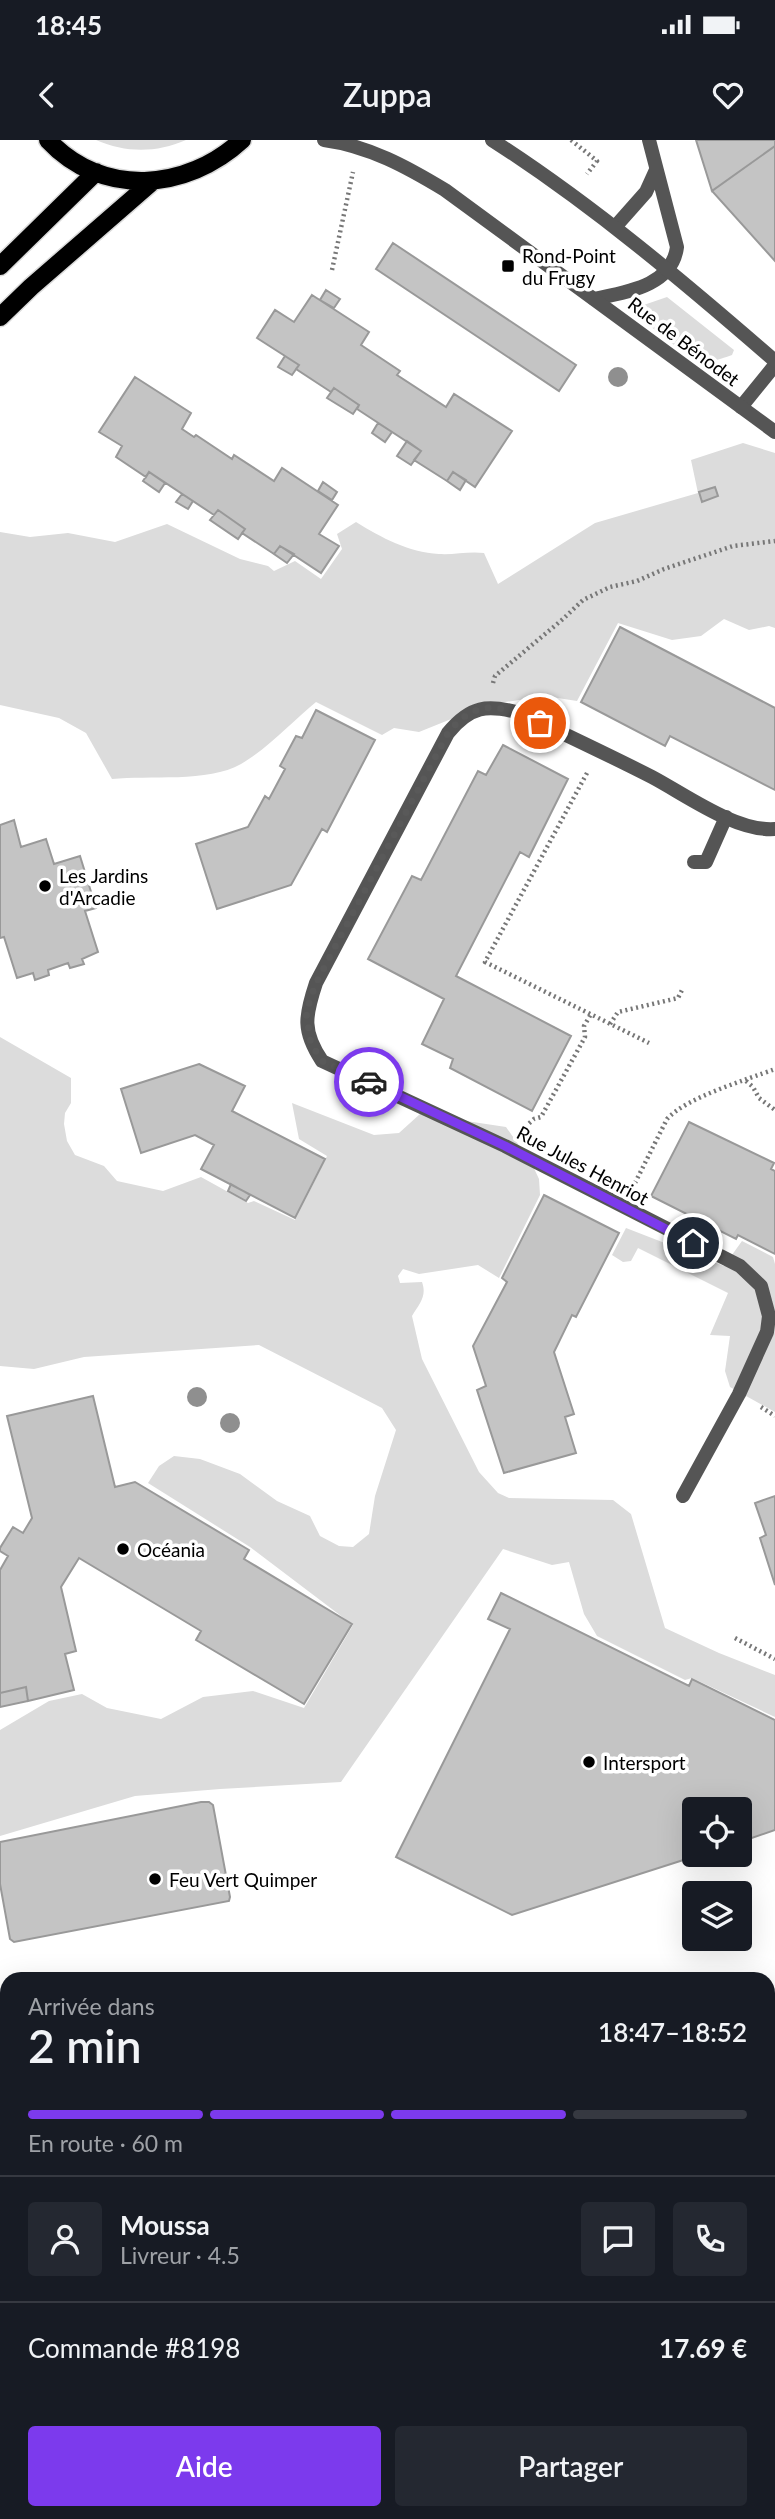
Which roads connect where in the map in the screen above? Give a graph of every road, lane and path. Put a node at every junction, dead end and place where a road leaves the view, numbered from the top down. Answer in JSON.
{"nodes":[{"id":1,"x":48,"y":140,"type":"edge"},
{"id":2,"x":243,"y":140,"type":"edge"},
{"id":3,"x":324,"y":140,"type":"edge"},
{"id":4,"x":492,"y":140,"type":"edge"},
{"id":5,"x":571,"y":140,"type":"edge"},
{"id":6,"x":649,"y":140,"type":"edge"},
{"id":7,"x":358,"y":147,"type":"junction"},
{"id":8,"x":656,"y":170,"type":"junction"},
{"id":9,"x":96,"y":172,"type":"junction"},
{"id":10,"x":153,"y":181,"type":"junction"},
{"id":11,"x":571,"y":194,"type":"junction"},
{"id":12,"x":615,"y":228,"type":"junction"},
{"id":13,"x":0,"y":266,"type":"edge"},
{"id":14,"x":668,"y":269,"type":"junction"},
{"id":15,"x":332,"y":270,"type":"dead end"},
{"id":16,"x":594,"y":299,"type":"junction"},
{"id":17,"x":0,"y":317,"type":"edge"},
{"id":18,"x":775,"y":363,"type":"edge"},
{"id":19,"x":741,"y":407,"type":"junction"},
{"id":20,"x":775,"y":432,"type":"edge"},
{"id":21,"x":775,"y":541,"type":"edge"},
{"id":22,"x":490,"y":708,"type":"junction"},
{"id":23,"x":599,"y":751,"type":"junction"},
{"id":24,"x":726,"y":817,"type":"junction"},
{"id":25,"x":775,"y":829,"type":"edge"},
{"id":26,"x":694,"y":862,"type":"dead end"},
{"id":27,"x":682,"y":990,"type":"dead end"},
{"id":28,"x":590,"y":1014,"type":"junction"},
{"id":29,"x":610,"y":1024,"type":"junction"},
{"id":30,"x":649,"y":1043,"type":"dead end"},
{"id":31,"x":775,"y":1069,"type":"edge"},
{"id":32,"x":745,"y":1081,"type":"junction"},
{"id":33,"x":775,"y":1110,"type":"edge"},
{"id":34,"x":505,"y":1146,"type":"junction"},
{"id":35,"x":622,"y":1208,"type":"junction"},
{"id":36,"x":683,"y":1496,"type":"dead end"},
{"id":37,"x":735,"y":1638,"type":"dead end"},
{"id":38,"x":775,"y":1659,"type":"edge"}],
"edges":[{"from":1,"to":9,"type":"main road"},
{"from":2,"to":10,"type":"main road"},
{"from":3,"to":7,"type":"street","name":"Rue de Bénodet"},
{"from":4,"to":11,"type":"street"},
{"from":5,"to":11,"type":"path"},
{"from":6,"to":8,"type":"street"},
{"from":7,"to":15,"type":"path"},
{"from":7,"to":16,"type":"street","name":"Rue de Bénodet"},
{"from":8,"to":12,"type":"street"},
{"from":8,"to":14,"type":"street"},
{"from":9,"to":10,"type":"main road"},
{"from":9,"to":13,"type":"main road"},
{"from":10,"to":17,"type":"main road"},
{"from":11,"to":12,"type":"street"},
{"from":12,"to":14,"type":"street"},
{"from":14,"to":16,"type":"street"},
{"from":14,"to":18,"type":"street"},
{"from":16,"to":19,"type":"street","name":"Rue de Bénodet"},
{"from":18,"to":19,"type":"street"},
{"from":19,"to":20,"type":"street","name":"Rue de Bénodet"},
{"from":21,"to":22,"type":"path"},
{"from":22,"to":23,"type":"street"},
{"from":22,"to":34,"type":"street","name":"Rue Jules Henriot"},
{"from":23,"to":24,"type":"street"},
{"from":23,"to":28,"type":"path"},
{"from":24,"to":25,"type":"street"},
{"from":24,"to":26,"type":"street"},
{"from":27,"to":29,"type":"path"},
{"from":28,"to":29,"type":"path"},
{"from":28,"to":34,"type":"path"},
{"from":29,"to":30,"type":"path"},
{"from":31,"to":32,"type":"path"},
{"from":32,"to":33,"type":"path"},
{"from":32,"to":35,"type":"path"},
{"from":34,"to":35,"type":"street","name":"Rue Jules Henriot"},
{"from":35,"to":36,"type":"street","name":"Rue Jules Henriot"},
{"from":37,"to":38,"type":"path"}]}
